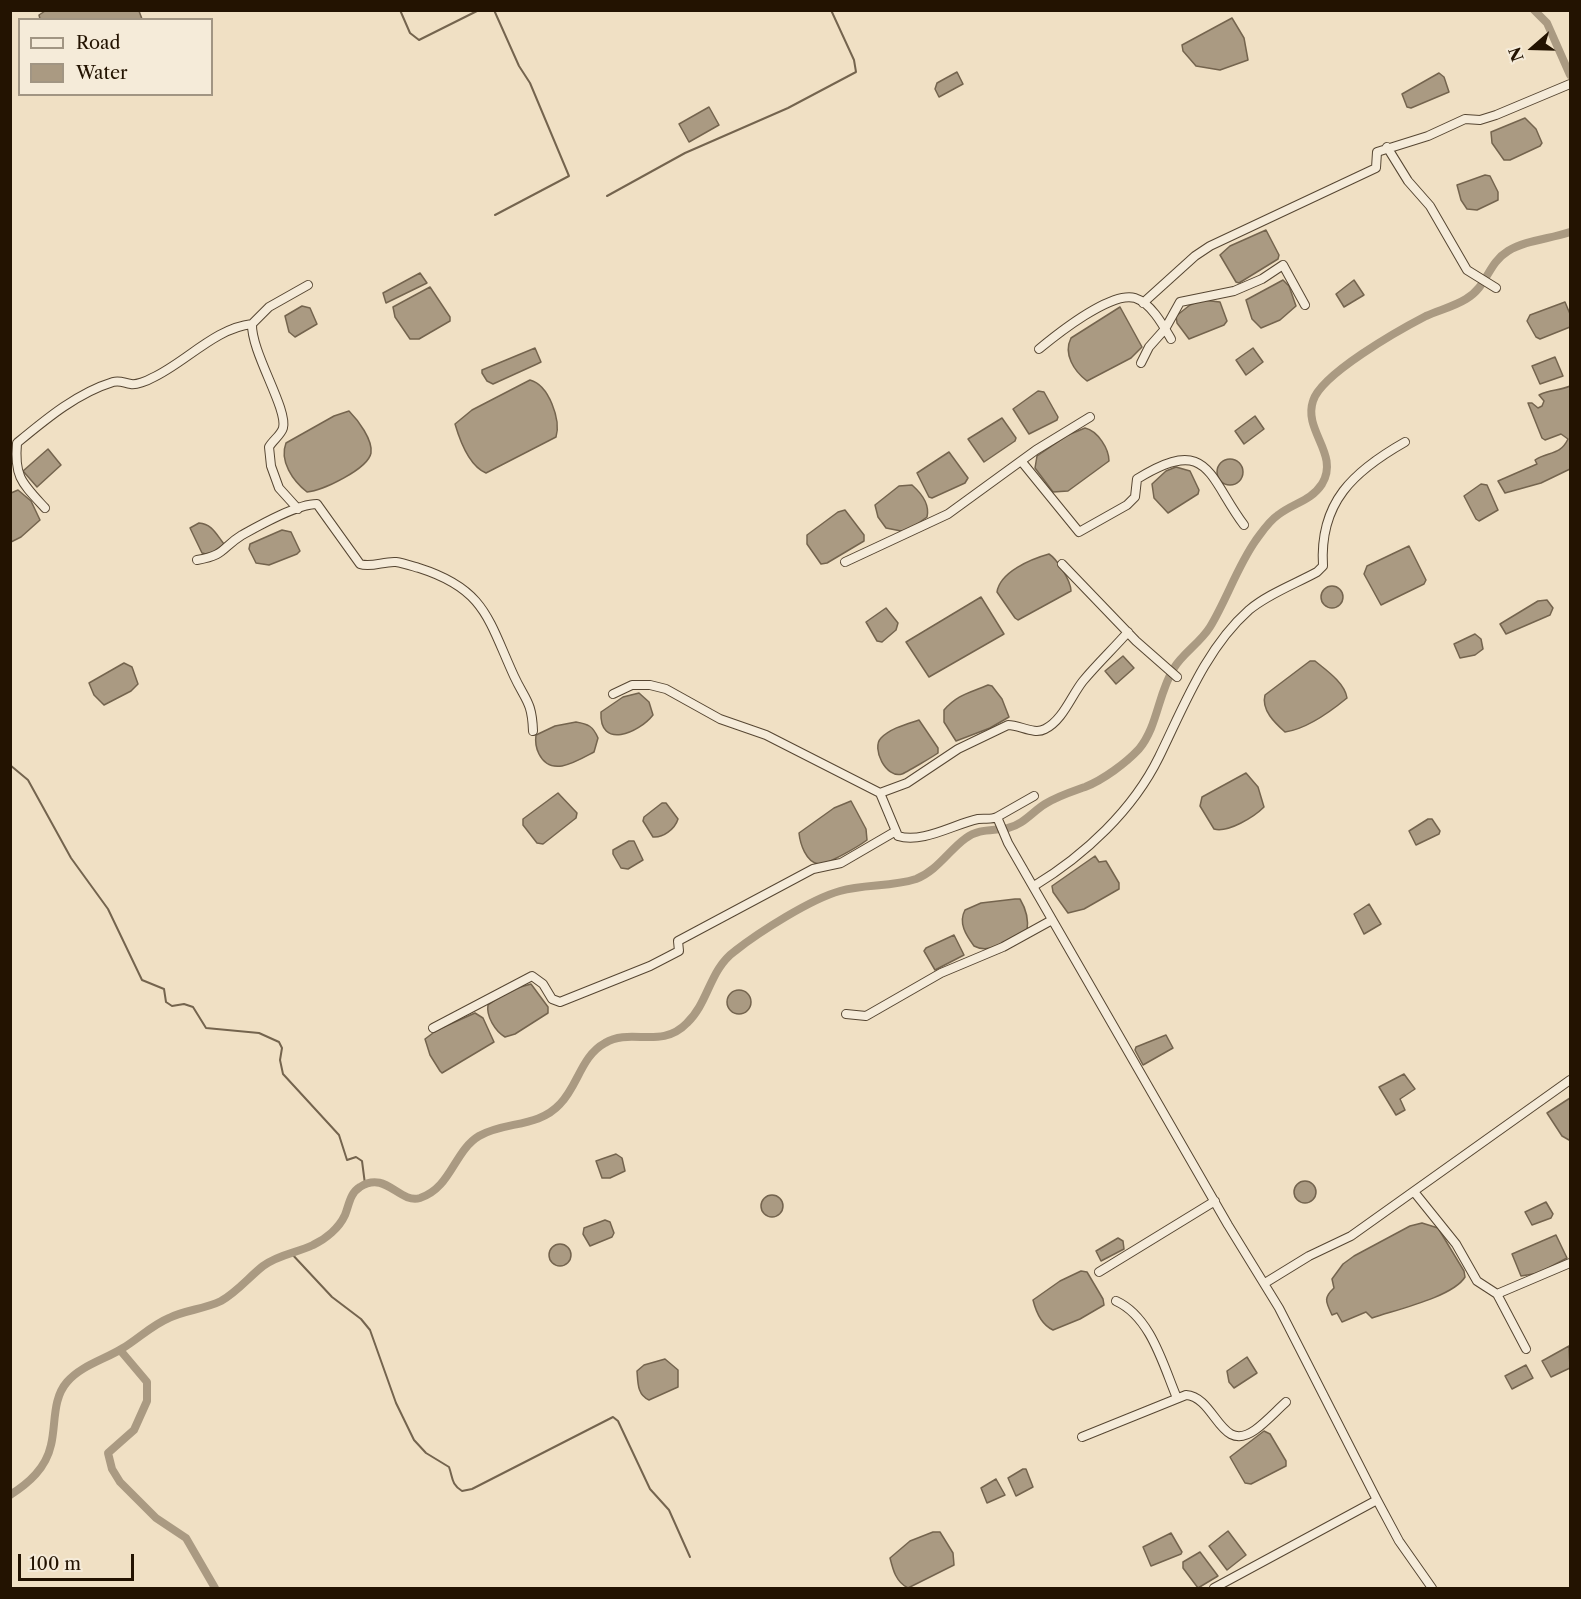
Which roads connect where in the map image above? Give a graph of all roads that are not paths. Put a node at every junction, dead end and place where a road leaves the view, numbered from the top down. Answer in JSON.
{"nodes":[{"id":1,"x":1569,"y":84,"type":"edge"},
{"id":2,"x":1387,"y":147,"type":"junction"},
{"id":3,"x":308,"y":285,"type":"dead end"},
{"id":4,"x":1496,"y":288,"type":"dead end"},
{"id":5,"x":1143,"y":303,"type":"junction"},
{"id":6,"x":1305,"y":305,"type":"dead end"},
{"id":7,"x":252,"y":324,"type":"junction"},
{"id":8,"x":1165,"y":329,"type":"junction"},
{"id":9,"x":1171,"y":339,"type":"dead end"},
{"id":10,"x":1039,"y":349,"type":"dead end"},
{"id":11,"x":1140,"y":363,"type":"dead end"},
{"id":12,"x":1090,"y":417,"type":"dead end"},
{"id":13,"x":1405,"y":442,"type":"dead end"},
{"id":14,"x":1022,"y":462,"type":"junction"},
{"id":15,"x":45,"y":508,"type":"dead end"},
{"id":16,"x":298,"y":509,"type":"junction"},
{"id":17,"x":1244,"y":525,"type":"dead end"},
{"id":18,"x":197,"y":560,"type":"dead end"},
{"id":19,"x":845,"y":562,"type":"dead end"},
{"id":20,"x":1062,"y":564,"type":"dead end"},
{"id":21,"x":1128,"y":632,"type":"junction"},
{"id":22,"x":1177,"y":677,"type":"dead end"},
{"id":23,"x":613,"y":694,"type":"dead end"},
{"id":24,"x":533,"y":731,"type":"dead end"},
{"id":25,"x":880,"y":792,"type":"junction"},
{"id":26,"x":1034,"y":796,"type":"dead end"},
{"id":27,"x":999,"y":821,"type":"junction"},
{"id":28,"x":896,"y":831,"type":"junction"},
{"id":29,"x":1034,"y":886,"type":"junction"},
{"id":30,"x":1052,"y":920,"type":"junction"},
{"id":31,"x":846,"y":1014,"type":"dead end"},
{"id":32,"x":433,"y":1029,"type":"dead end"},
{"id":33,"x":1570,"y":1080,"type":"edge"},
{"id":34,"x":1415,"y":1193,"type":"junction"},
{"id":35,"x":1215,"y":1201,"type":"junction"},
{"id":36,"x":1570,"y":1263,"type":"edge"},
{"id":37,"x":1099,"y":1272,"type":"dead end"},
{"id":38,"x":1265,"y":1282,"type":"junction"},
{"id":39,"x":1497,"y":1294,"type":"junction"},
{"id":40,"x":1116,"y":1301,"type":"dead end"},
{"id":41,"x":1526,"y":1349,"type":"dead end"},
{"id":42,"x":1177,"y":1398,"type":"junction"},
{"id":43,"x":1286,"y":1402,"type":"dead end"},
{"id":44,"x":1082,"y":1437,"type":"dead end"},
{"id":45,"x":1377,"y":1500,"type":"junction"},
{"id":46,"x":1214,"y":1588,"type":"edge"},
{"id":47,"x":1432,"y":1588,"type":"edge"}],
"edges":[{"from":1,"to":2,"type":"street"},
{"from":2,"to":4,"type":"street"},
{"from":2,"to":5,"type":"street"},
{"from":3,"to":7,"type":"street"},
{"from":5,"to":8,"type":"street"},
{"from":5,"to":10,"type":"street"},
{"from":6,"to":8,"type":"street"},
{"from":7,"to":15,"type":"street"},
{"from":7,"to":16,"type":"street"},
{"from":8,"to":9,"type":"street"},
{"from":8,"to":11,"type":"street"},
{"from":12,"to":14,"type":"street"},
{"from":13,"to":29,"type":"street"},
{"from":14,"to":17,"type":"street"},
{"from":14,"to":19,"type":"street"},
{"from":16,"to":18,"type":"street"},
{"from":16,"to":24,"type":"street"},
{"from":20,"to":21,"type":"street"},
{"from":21,"to":22,"type":"street"},
{"from":21,"to":25,"type":"street"},
{"from":23,"to":25,"type":"street"},
{"from":25,"to":28,"type":"street"},
{"from":26,"to":27,"type":"street"},
{"from":27,"to":28,"type":"street"},
{"from":27,"to":29,"type":"street"},
{"from":28,"to":32,"type":"street"},
{"from":29,"to":30,"type":"street"},
{"from":30,"to":31,"type":"street"},
{"from":30,"to":35,"type":"street"},
{"from":33,"to":34,"type":"street"},
{"from":34,"to":38,"type":"street"},
{"from":34,"to":39,"type":"street"},
{"from":35,"to":37,"type":"street"},
{"from":35,"to":38,"type":"street"},
{"from":36,"to":39,"type":"street"},
{"from":38,"to":45,"type":"street"},
{"from":39,"to":41,"type":"street"},
{"from":40,"to":42,"type":"street"},
{"from":42,"to":43,"type":"street"},
{"from":42,"to":44,"type":"street"},
{"from":45,"to":46,"type":"street"},
{"from":45,"to":47,"type":"street"}]}
